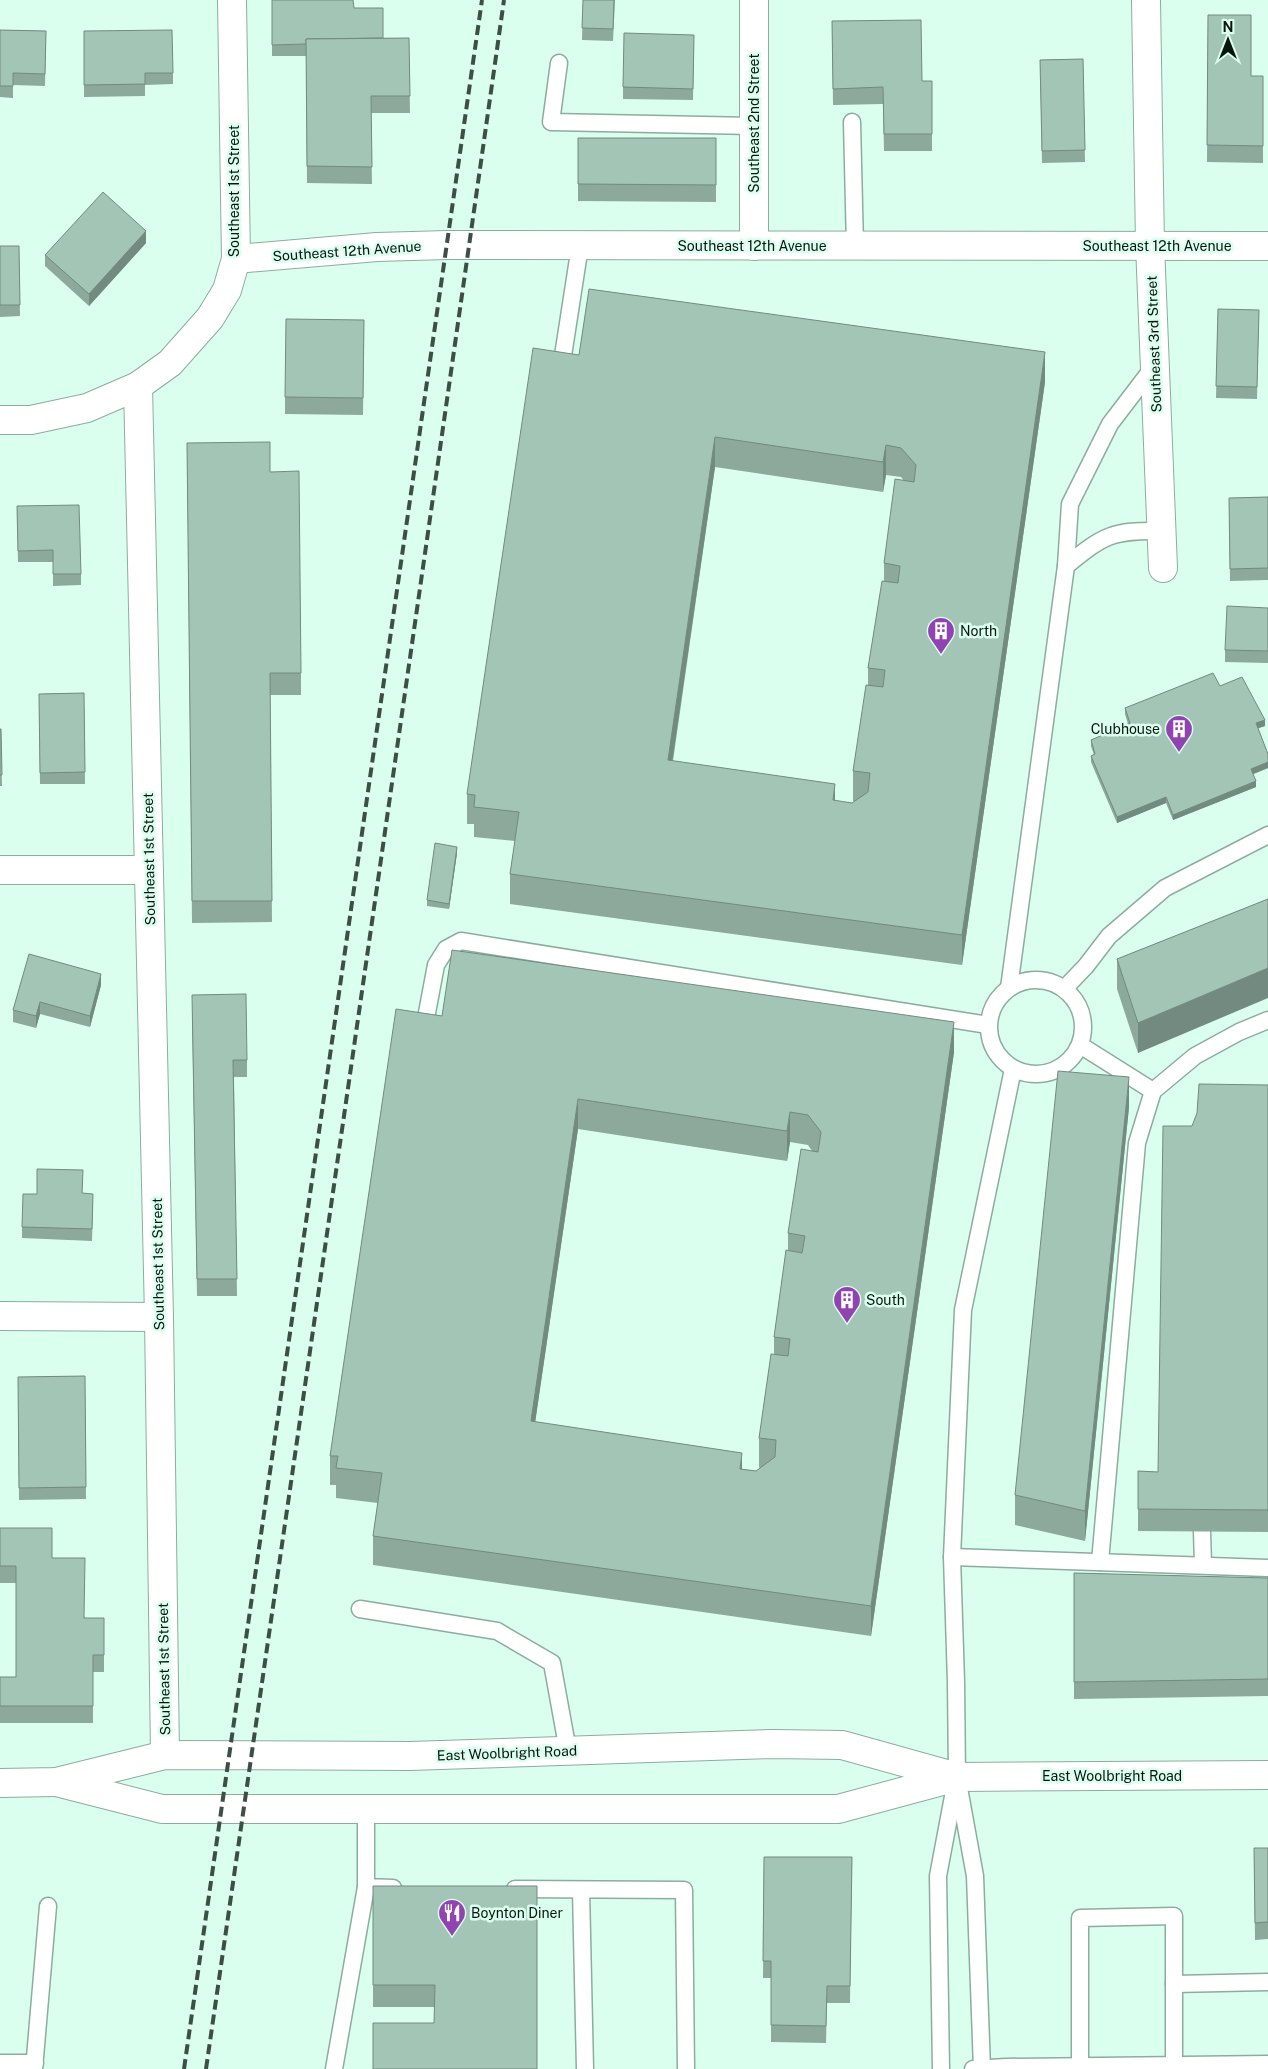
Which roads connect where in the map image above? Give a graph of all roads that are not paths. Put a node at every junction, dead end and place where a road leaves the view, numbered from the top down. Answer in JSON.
{"nodes":[{"id":1,"x":232,"y":0,"type":"edge"},
{"id":2,"x":754,"y":0,"type":"edge"},
{"id":3,"x":1146,"y":0,"type":"edge"},
{"id":4,"x":559,"y":64,"type":"dead end"},
{"id":5,"x":852,"y":122,"type":"dead end"},
{"id":6,"x":754,"y":126,"type":"junction"},
{"id":7,"x":1150,"y":245,"type":"junction"},
{"id":8,"x":580,"y":246,"type":"junction"},
{"id":9,"x":754,"y":246,"type":"junction"},
{"id":10,"x":1268,"y":246,"type":"edge"},
{"id":11,"x":855,"y":247,"type":"junction"},
{"id":12,"x":236,"y":258,"type":"junction"},
{"id":13,"x":1155,"y":364,"type":"junction"},
{"id":14,"x":559,"y":382,"type":"edge"},
{"id":15,"x":138,"y":386,"type":"junction"},
{"id":16,"x":0,"y":420,"type":"edge"},
{"id":17,"x":1162,"y":531,"type":"junction"},
{"id":18,"x":1066,"y":566,"type":"junction"},
{"id":19,"x":1163,"y":568,"type":"dead end"},
{"id":20,"x":1268,"y":835,"type":"edge"},
{"id":21,"x":0,"y":870,"type":"edge"},
{"id":22,"x":149,"y":870,"type":"junction"},
{"id":23,"x":1009,"y":988,"type":"junction"},
{"id":24,"x":1064,"y":989,"type":"junction"},
{"id":25,"x":1268,"y":1020,"type":"edge"},
{"id":26,"x":988,"y":1024,"type":"junction"},
{"id":27,"x":422,"y":1043,"type":"edge"},
{"id":28,"x":1080,"y":1046,"type":"junction"},
{"id":29,"x":1013,"y":1069,"type":"junction"},
{"id":30,"x":1153,"y":1091,"type":"junction"},
{"id":31,"x":0,"y":1316,"type":"edge"},
{"id":32,"x":159,"y":1316,"type":"junction"},
{"id":33,"x":1202,"y":1531,"type":"edge"},
{"id":34,"x":952,"y":1557,"type":"junction"},
{"id":35,"x":1100,"y":1562,"type":"junction"},
{"id":36,"x":1204,"y":1565,"type":"junction"},
{"id":37,"x":1268,"y":1568,"type":"edge"},
{"id":38,"x":360,"y":1609,"type":"dead end"},
{"id":39,"x":568,"y":1751,"type":"junction"},
{"id":40,"x":165,"y":1755,"type":"junction"},
{"id":41,"x":1268,"y":1775,"type":"edge"},
{"id":42,"x":957,"y":1777,"type":"junction"},
{"id":43,"x":56,"y":1782,"type":"junction"},
{"id":44,"x":0,"y":1783,"type":"edge"},
{"id":45,"x":366,"y":1809,"type":"junction"},
{"id":46,"x":366,"y":1887,"type":"junction"},
{"id":47,"x":406,"y":1888,"type":"edge"},
{"id":48,"x":503,"y":1889,"type":"edge"},
{"id":49,"x":581,"y":1890,"type":"junction"},
{"id":50,"x":48,"y":1906,"type":"dead end"},
{"id":51,"x":1268,"y":1982,"type":"edge"},
{"id":52,"x":1174,"y":1984,"type":"junction"},
{"id":53,"x":0,"y":2063,"type":"edge"},
{"id":54,"x":1268,"y":2064,"type":"edge"},
{"id":55,"x":1174,"y":2065,"type":"junction"},
{"id":56,"x":35,"y":2066,"type":"edge"},
{"id":57,"x":1080,"y":2066,"type":"junction"},
{"id":58,"x":334,"y":2069,"type":"edge"},
{"id":59,"x":585,"y":2069,"type":"edge"},
{"id":60,"x":686,"y":2069,"type":"edge"},
{"id":61,"x":941,"y":2069,"type":"edge"},
{"id":62,"x":979,"y":2069,"type":"edge"}],
"edges":[{"from":1,"to":12,"type":"street","name":"Southeast 1st Street"},
{"from":2,"to":6,"type":"street","name":"Southeast 2nd Street"},
{"from":3,"to":7,"type":"street","name":"Southeast 3rd Street"},
{"from":4,"to":6,"type":"lane"},
{"from":5,"to":11,"type":"lane"},
{"from":6,"to":9,"type":"street","name":"Southeast 2nd Street"},
{"from":7,"to":10,"type":"street","name":"Southeast 12th Avenue"},
{"from":7,"to":11,"type":"street","name":"Southeast 12th Avenue"},
{"from":7,"to":13,"type":"street","name":"Southeast 3rd Street"},
{"from":8,"to":9,"type":"street","name":"Southeast 12th Avenue"},
{"from":8,"to":12,"type":"street","name":"Southeast 12th Avenue"},
{"from":8,"to":14,"type":"lane"},
{"from":9,"to":11,"type":"street","name":"Southeast 12th Avenue"},
{"from":12,"to":15,"type":"street","name":"Southeast 1st Street"},
{"from":13,"to":17,"type":"street","name":"Southeast 3rd Street"},
{"from":13,"to":18,"type":"lane"},
{"from":15,"to":16,"type":"street"},
{"from":15,"to":22,"type":"street","name":"Southeast 1st Street"},
{"from":17,"to":18,"type":"lane"},
{"from":17,"to":19,"type":"street","name":"Southeast 3rd Street"},
{"from":18,"to":23,"type":"lane"},
{"from":20,"to":24,"type":"lane"},
{"from":21,"to":22,"type":"street"},
{"from":22,"to":32,"type":"street","name":"Southeast 1st Street"},
{"from":23,"to":24,"type":"lane"},
{"from":23,"to":26,"type":"lane"},
{"from":24,"to":28,"type":"lane"},
{"from":25,"to":30,"type":"lane"},
{"from":26,"to":27,"type":"lane"},
{"from":26,"to":29,"type":"lane"},
{"from":28,"to":29,"type":"lane"},
{"from":28,"to":30,"type":"lane"},
{"from":29,"to":34,"type":"lane"},
{"from":30,"to":35,"type":"lane"},
{"from":31,"to":32,"type":"street"},
{"from":32,"to":40,"type":"street","name":"Southeast 1st Street"},
{"from":33,"to":36,"type":"lane"},
{"from":34,"to":35,"type":"lane"},
{"from":34,"to":42,"type":"lane"},
{"from":35,"to":36,"type":"lane"},
{"from":36,"to":37,"type":"lane"},
{"from":38,"to":39,"type":"lane"},
{"from":39,"to":40,"type":"street","name":"East Woolbright Road"},
{"from":39,"to":42,"type":"street","name":"East Woolbright Road"},
{"from":40,"to":43,"type":"street","name":"East Woolbright Road"},
{"from":41,"to":42,"type":"street","name":"East Woolbright Road"},
{"from":42,"to":45,"type":"street","name":"East Woolbright Road"},
{"from":42,"to":61,"type":"lane"},
{"from":42,"to":62,"type":"lane"},
{"from":43,"to":44,"type":"street","name":"East Woolbright Road"},
{"from":43,"to":45,"type":"street","name":"East Woolbright Road"},
{"from":45,"to":46,"type":"lane"},
{"from":46,"to":47,"type":"lane"},
{"from":46,"to":58,"type":"lane"},
{"from":48,"to":49,"type":"lane"},
{"from":49,"to":59,"type":"lane"},
{"from":49,"to":60,"type":"lane"},
{"from":50,"to":56,"type":"lane"},
{"from":51,"to":52,"type":"lane"},
{"from":52,"to":55,"type":"lane"},
{"from":52,"to":57,"type":"lane"},
{"from":53,"to":56,"type":"lane"},
{"from":54,"to":55,"type":"lane"},
{"from":55,"to":57,"type":"lane"},
{"from":57,"to":62,"type":"lane"}]}
